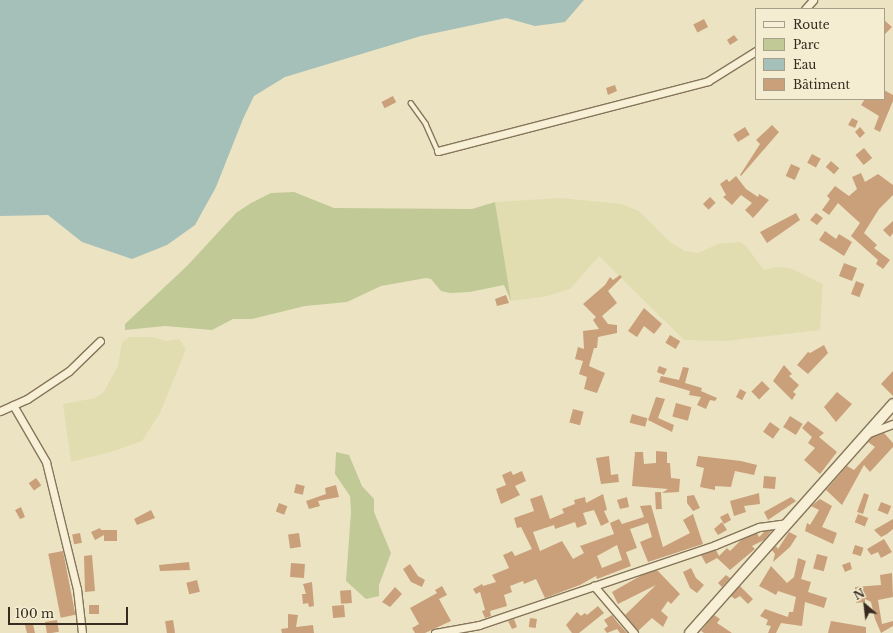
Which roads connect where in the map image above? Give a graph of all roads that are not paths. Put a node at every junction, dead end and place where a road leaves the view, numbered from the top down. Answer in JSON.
{"nodes":[{"id":1,"x":813,"y":0,"type":"edge"},
{"id":2,"x":806,"y":8,"type":"edge"},
{"id":3,"x":755,"y":52,"type":"edge"},
{"id":4,"x":411,"y":103,"type":"dead end"},
{"id":5,"x":438,"y":151,"type":"joint"},
{"id":6,"x":100,"y":341,"type":"dead end"},
{"id":7,"x":893,"y":404,"type":"edge"},
{"id":8,"x":13,"y":405,"type":"junction"},
{"id":9,"x":0,"y":411,"type":"edge"},
{"id":10,"x":893,"y":424,"type":"edge"},
{"id":11,"x":868,"y":433,"type":"junction"},
{"id":12,"x":788,"y":523,"type":"junction"},
{"id":13,"x":594,"y":586,"type":"junction"},
{"id":14,"x":467,"y":630,"type":"edge"},
{"id":15,"x":82,"y":633,"type":"edge"},
{"id":16,"x":435,"y":633,"type":"edge"},
{"id":17,"x":634,"y":633,"type":"edge"},
{"id":18,"x":690,"y":633,"type":"edge"}],
"edges":[{"from":1,"to":2,"type":"street"},
{"from":3,"to":5,"type":"street"},
{"from":4,"to":5,"type":"lane"},
{"from":6,"to":8,"type":"street"},
{"from":7,"to":11,"type":"street"},
{"from":8,"to":9,"type":"street"},
{"from":8,"to":15,"type":"street"},
{"from":10,"to":11,"type":"street"},
{"from":11,"to":12,"type":"street"},
{"from":12,"to":13,"type":"street"},
{"from":12,"to":18,"type":"street"},
{"from":13,"to":14,"type":"street"},
{"from":13,"to":17,"type":"street"},
{"from":14,"to":16,"type":"street"}]}
